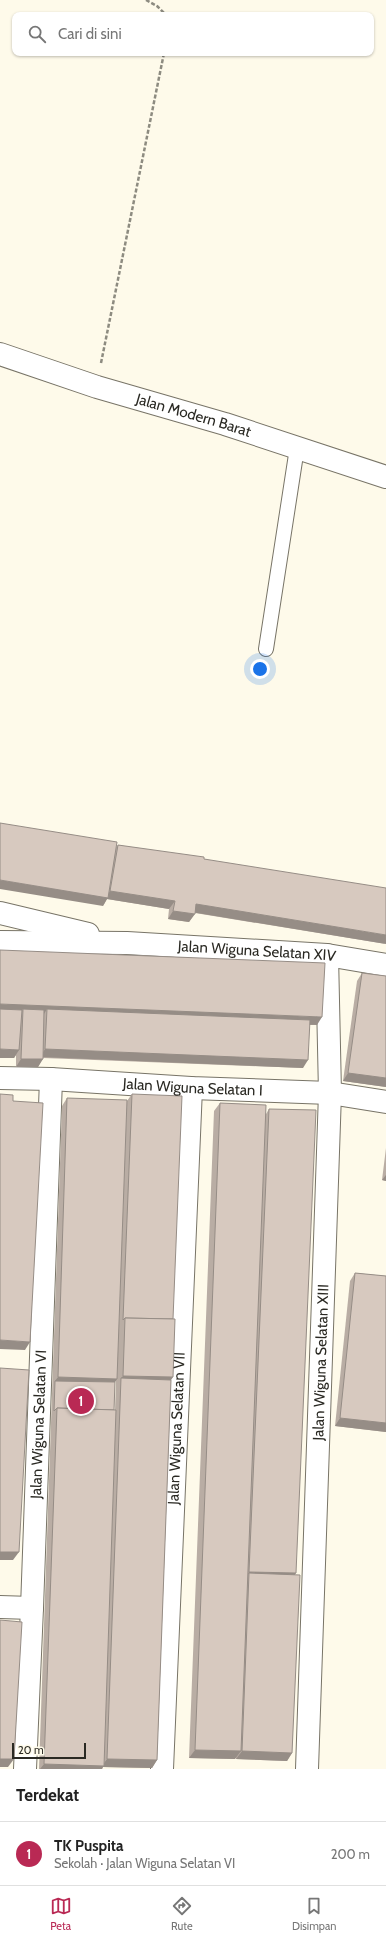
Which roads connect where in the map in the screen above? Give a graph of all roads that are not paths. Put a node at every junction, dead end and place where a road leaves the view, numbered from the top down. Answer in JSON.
{"nodes":[{"id":1,"x":0,"y":354,"type":"edge"},
{"id":2,"x":297,"y":448,"type":"junction"},
{"id":3,"x":386,"y":477,"type":"edge"},
{"id":4,"x":266,"y":649,"type":"dead end"},
{"id":5,"x":0,"y":913,"type":"edge"},
{"id":6,"x":0,"y":942,"type":"edge"},
{"id":7,"x":127,"y":943,"type":"junction"},
{"id":8,"x":328,"y":955,"type":"junction"},
{"id":9,"x":386,"y":965,"type":"edge"},
{"id":10,"x":0,"y":1078,"type":"edge"},
{"id":11,"x":50,"y":1079,"type":"junction"},
{"id":12,"x":191,"y":1088,"type":"junction"},
{"id":13,"x":330,"y":1093,"type":"junction"},
{"id":14,"x":386,"y":1102,"type":"edge"},
{"id":15,"x":0,"y":1607,"type":"edge"},
{"id":16,"x":32,"y":1608,"type":"junction"},
{"id":17,"x":25,"y":1769,"type":"edge"},
{"id":18,"x":162,"y":1769,"type":"edge"},
{"id":19,"x":307,"y":1769,"type":"edge"}],
"edges":[{"from":1,"to":2,"type":"street","name":"Jalan Modern Barat"},
{"from":2,"to":3,"type":"street","name":"Jalan Modern Barat"},
{"from":2,"to":4,"type":"lane"},
{"from":5,"to":7,"type":"street","name":"Jalan Wiguna Selatan XIV"},
{"from":6,"to":7,"type":"street","name":"Jalan Wiguna Selatan XIV"},
{"from":7,"to":8,"type":"street","name":"Jalan Wiguna Selatan XIV"},
{"from":8,"to":9,"type":"street","name":"Jalan Wiguna Selatan XIV"},
{"from":8,"to":13,"type":"street","name":"Jalan Wiguna Selatan XIII"},
{"from":10,"to":11,"type":"street","name":"Jalan Wiguna Selatan I"},
{"from":11,"to":12,"type":"street","name":"Jalan Wiguna Selatan I"},
{"from":11,"to":16,"type":"street","name":"Jalan Wiguna Selatan VI"},
{"from":12,"to":13,"type":"street","name":"Jalan Wiguna Selatan I"},
{"from":12,"to":18,"type":"street","name":"Jalan Wiguna Selatan VII"},
{"from":13,"to":14,"type":"street","name":"Jalan Wiguna Selatan I"},
{"from":13,"to":19,"type":"street","name":"Jalan Wiguna Selatan XIII"},
{"from":15,"to":16,"type":"street"},
{"from":16,"to":17,"type":"street","name":"Jalan Wiguna Selatan VI"}]}
